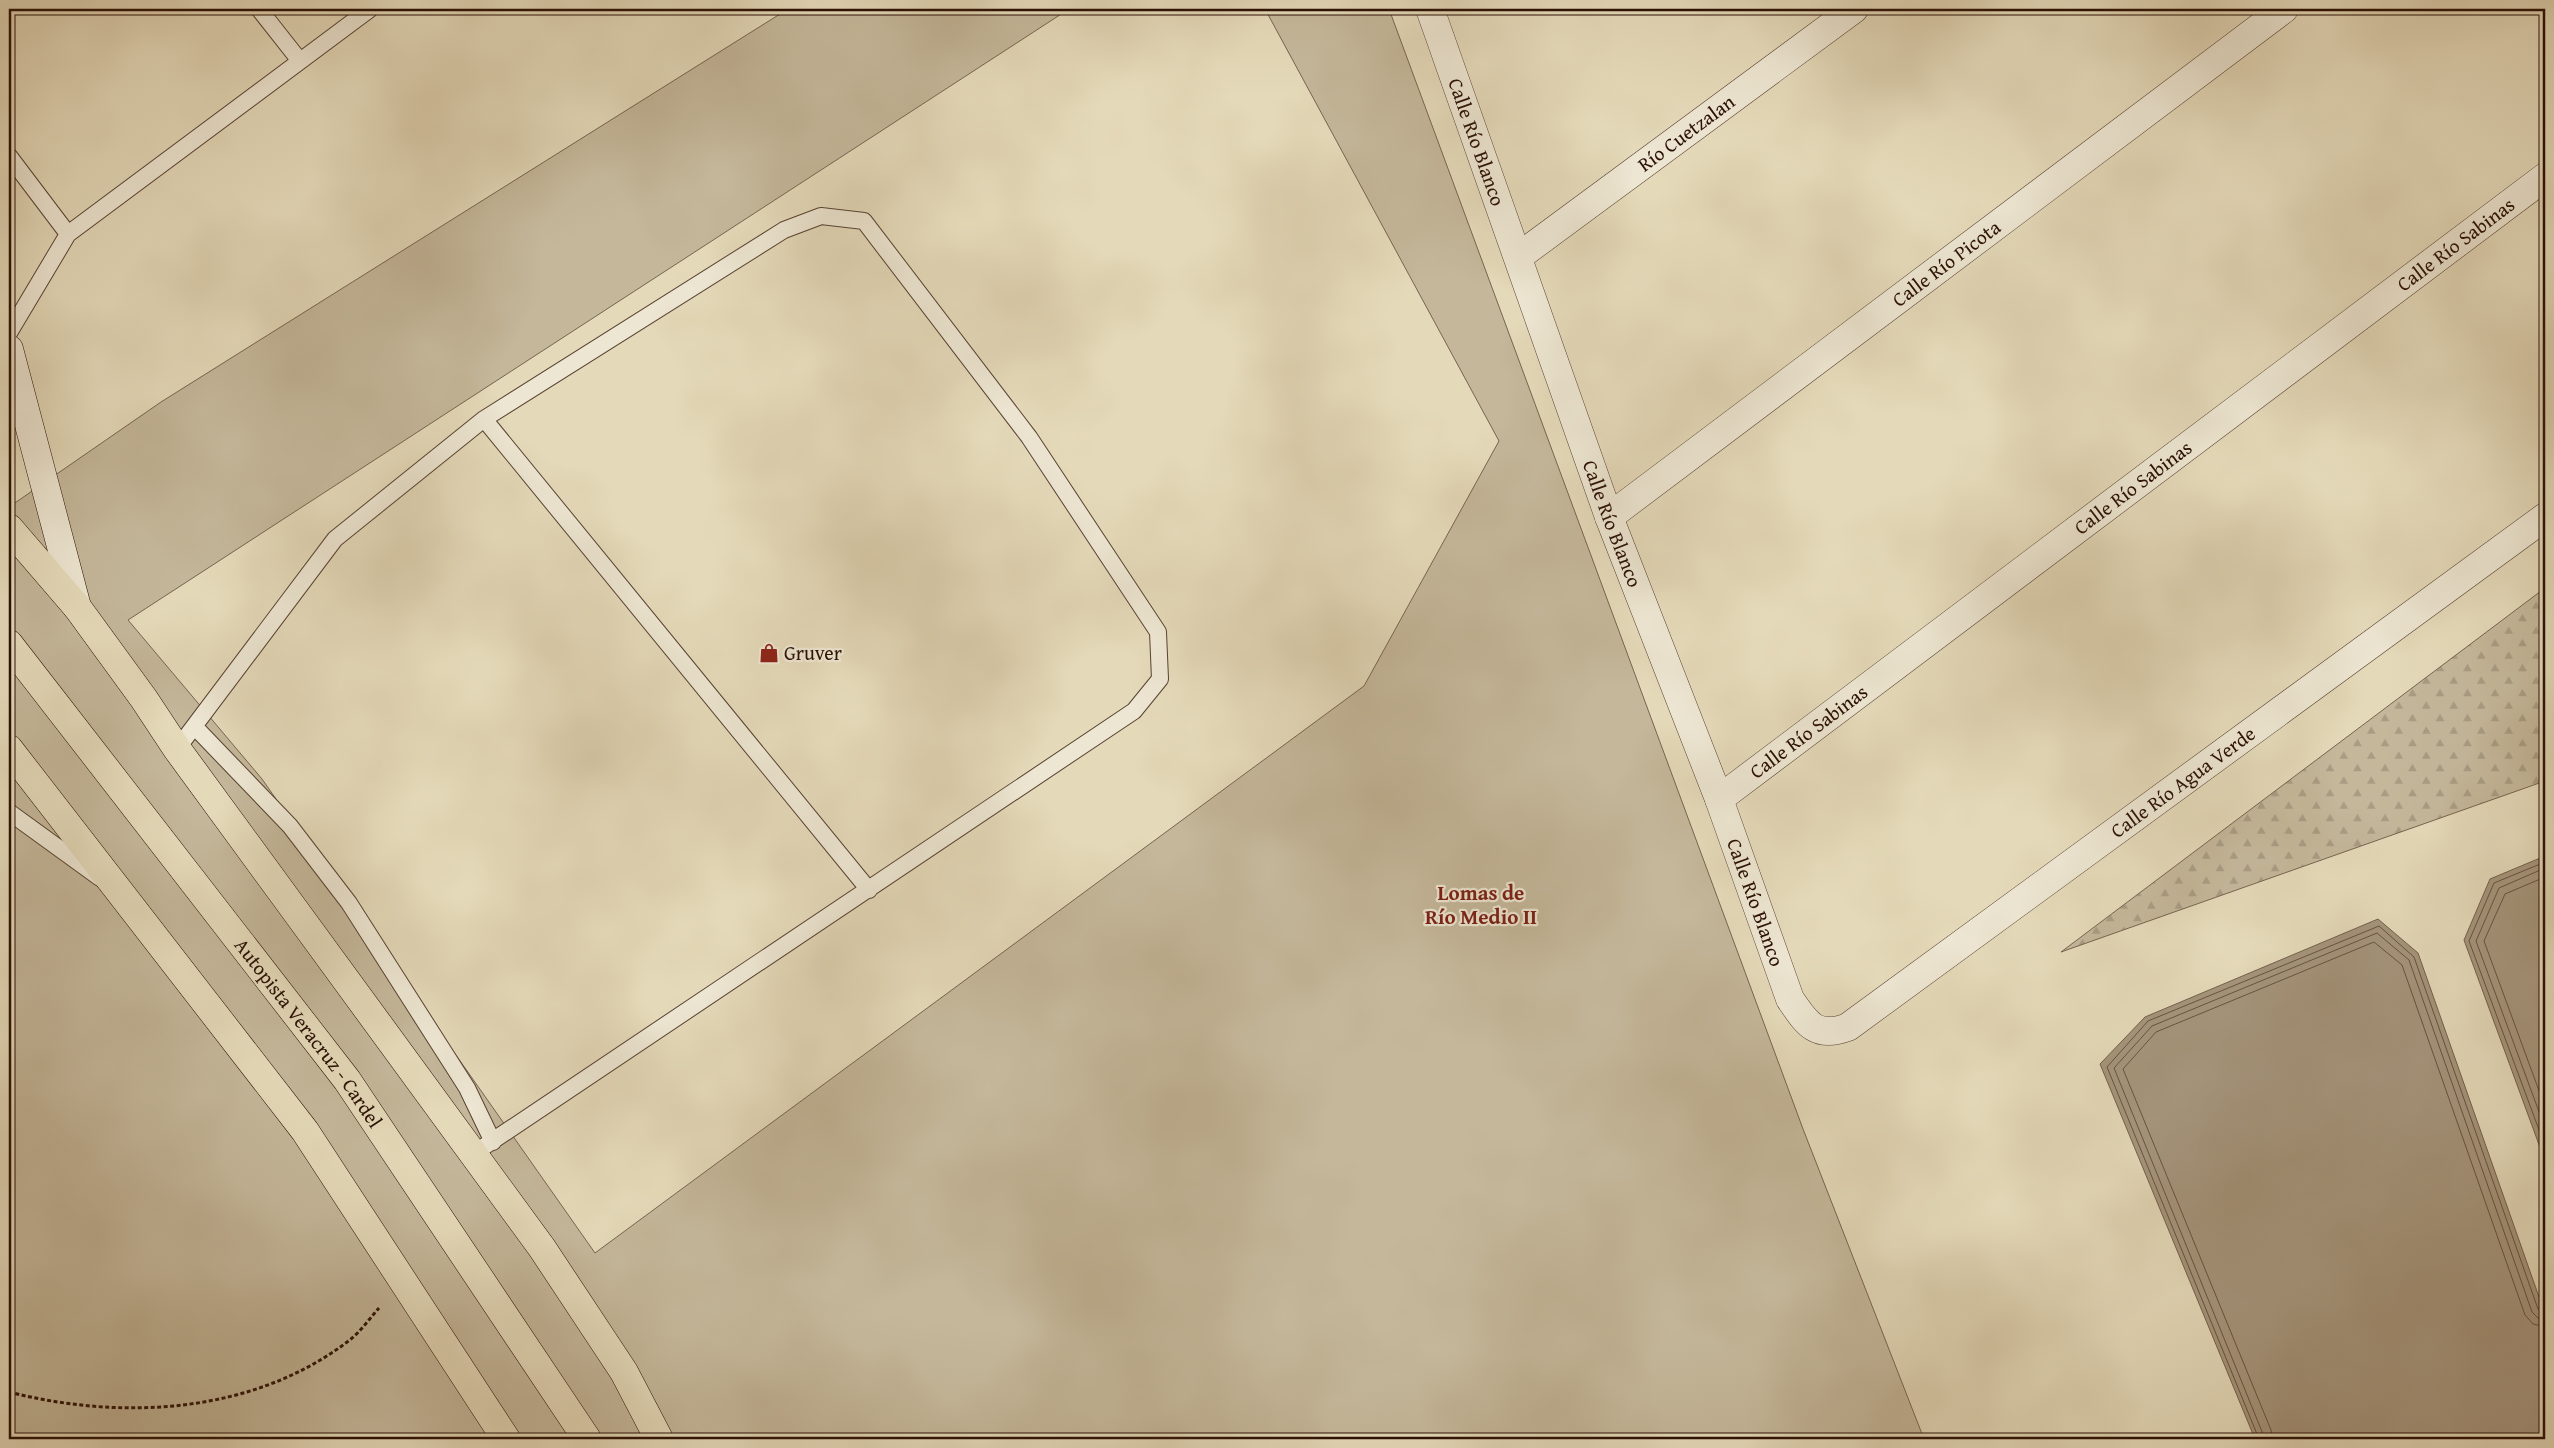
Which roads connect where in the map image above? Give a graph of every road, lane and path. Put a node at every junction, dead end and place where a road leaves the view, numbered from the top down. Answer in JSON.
{"nodes":[{"id":1,"x":260,"y":9,"type":"edge"},
{"id":2,"x":370,"y":9,"type":"edge"},
{"id":3,"x":1430,"y":9,"type":"edge"},
{"id":4,"x":1854,"y":9,"type":"edge"},
{"id":5,"x":2284,"y":9,"type":"edge"},
{"id":6,"x":300,"y":61,"type":"junction"},
{"id":7,"x":9,"y":156,"type":"edge"},
{"id":8,"x":2545,"y":177,"type":"edge"},
{"id":9,"x":68,"y":234,"type":"junction"},
{"id":10,"x":1518,"y":257,"type":"junction"},
{"id":11,"x":9,"y":333,"type":"edge"},
{"id":12,"x":9,"y":349,"type":"edge"},
{"id":13,"x":484,"y":419,"type":"junction"},
{"id":14,"x":1609,"y":517,"type":"junction"},
{"id":15,"x":2545,"y":517,"type":"edge"},
{"id":16,"x":9,"y":528,"type":"edge"},
{"id":17,"x":77,"y":607,"type":"junction"},
{"id":18,"x":9,"y":644,"type":"edge"},
{"id":19,"x":195,"y":727,"type":"junction"},
{"id":20,"x":9,"y":749,"type":"edge"},
{"id":21,"x":177,"y":749,"type":"junction"},
{"id":22,"x":1719,"y":799,"type":"junction"},
{"id":23,"x":9,"y":812,"type":"edge"},
{"id":24,"x":869,"y":890,"type":"junction"},
{"id":25,"x":120,"y":893,"type":"junction"},
{"id":26,"x":1816,"y":1029,"type":"joint"},
{"id":27,"x":483,"y":1148,"type":"junction"},
{"id":28,"x":403,"y":1282,"type":"junction"},
{"id":29,"x":9,"y":1392,"type":"edge"},
{"id":30,"x":506,"y":1439,"type":"edge"},
{"id":31,"x":587,"y":1439,"type":"edge"},
{"id":32,"x":659,"y":1439,"type":"edge"}],
"edges":[{"from":1,"to":6,"type":"lane"},
{"from":2,"to":6,"type":"lane"},
{"from":3,"to":10,"type":"street","name":"Calle Río Blanco"},
{"from":4,"to":10,"type":"street","name":"Río Cuetzalan"},
{"from":5,"to":14,"type":"street","name":"Calle Río Picota"},
{"from":6,"to":9,"type":"lane"},
{"from":7,"to":9,"type":"lane"},
{"from":8,"to":22,"type":"street","name":"Calle Río Sabinas"},
{"from":9,"to":11,"type":"lane"},
{"from":10,"to":14,"type":"street","name":"Calle Río Blanco"},
{"from":12,"to":17,"type":"street"},
{"from":13,"to":19,"type":"lane"},
{"from":13,"to":24,"type":"lane"},
{"from":13,"to":24,"type":"lane"},
{"from":14,"to":22,"type":"street","name":"Calle Río Blanco"},
{"from":15,"to":26,"type":"street","name":"Calle Río Agua Verde"},
{"from":16,"to":17,"type":"highway"},
{"from":17,"to":21,"type":"highway"},
{"from":18,"to":31,"type":"highway","name":"Autopista Veracruz - Cardel"},
{"from":19,"to":21,"type":"lane"},
{"from":19,"to":27,"type":"lane"},
{"from":20,"to":25,"type":"highway"},
{"from":21,"to":27,"type":"highway"},
{"from":22,"to":26,"type":"street","name":"Calle Río Blanco"},
{"from":23,"to":25,"type":"lane"},
{"from":24,"to":27,"type":"lane"},
{"from":25,"to":28,"type":"highway"},
{"from":27,"to":32,"type":"highway"},
{"from":28,"to":29,"type":"path"},
{"from":28,"to":30,"type":"highway"}]}
